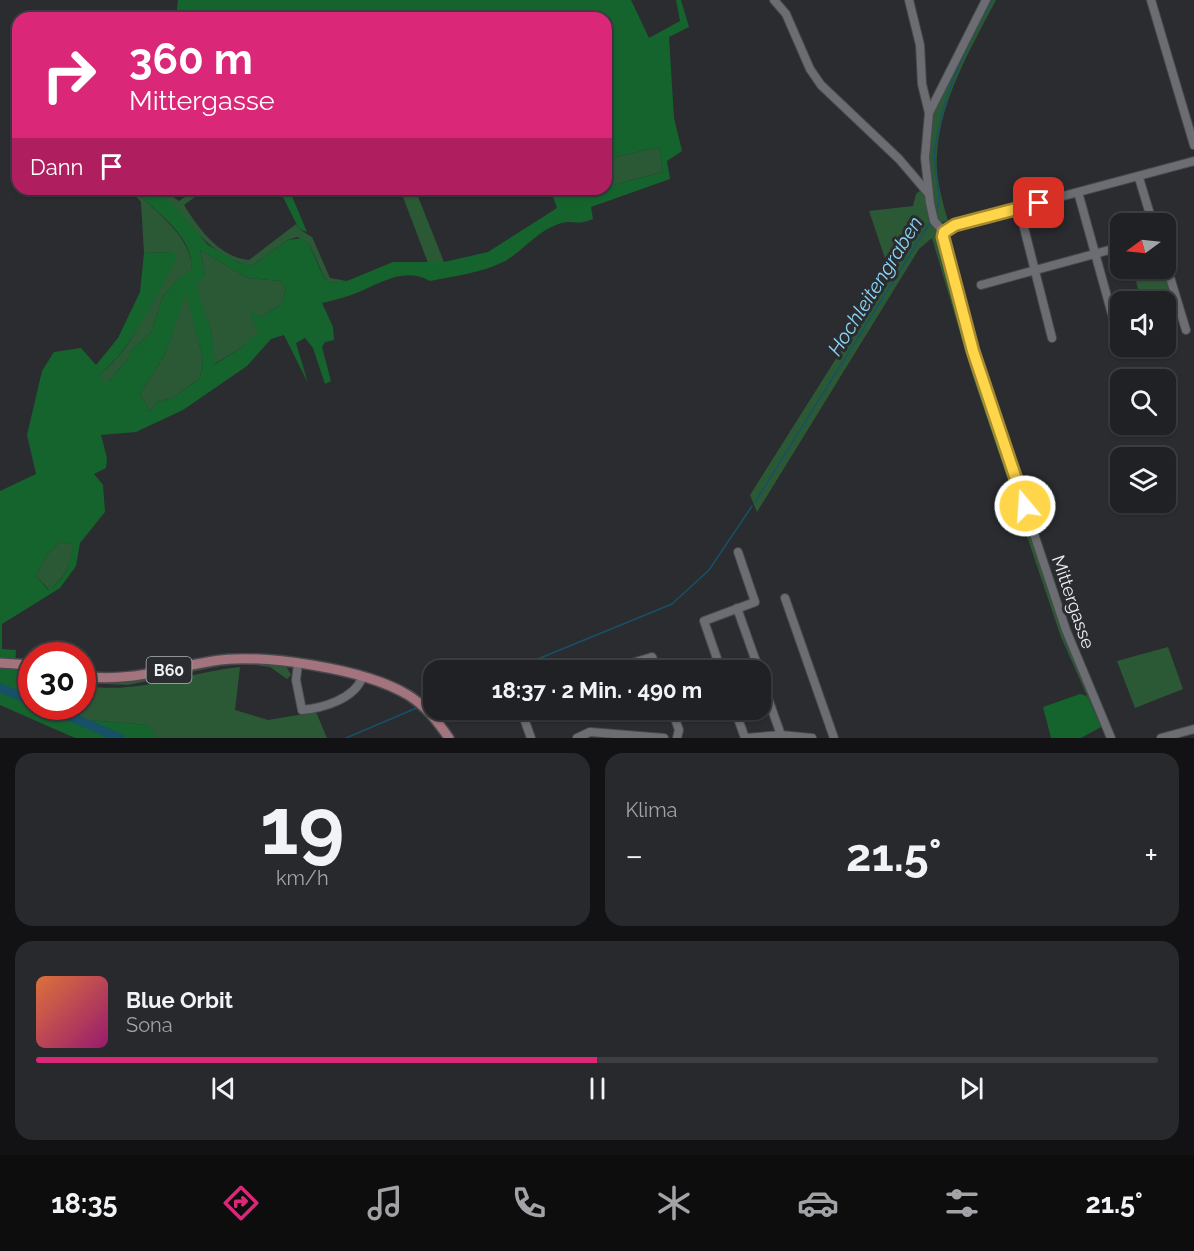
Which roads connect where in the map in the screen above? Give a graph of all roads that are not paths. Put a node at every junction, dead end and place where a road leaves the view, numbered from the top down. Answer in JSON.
{"nodes":[{"id":1,"x":774,"y":0,"type":"edge"},
{"id":2,"x":909,"y":0,"type":"edge"},
{"id":3,"x":986,"y":0,"type":"edge"},
{"id":4,"x":1151,"y":0,"type":"edge"},
{"id":5,"x":929,"y":113,"type":"junction"},
{"id":6,"x":1194,"y":145,"type":"edge"},
{"id":7,"x":1194,"y":161,"type":"edge"},
{"id":8,"x":915,"y":176,"type":"junction"},
{"id":9,"x":927,"y":176,"type":"junction"},
{"id":10,"x":1139,"y":178,"type":"junction"},
{"id":11,"x":1078,"y":192,"type":"junction"},
{"id":12,"x":929,"y":194,"type":"junction"},
{"id":13,"x":1019,"y":208,"type":"junction"},
{"id":14,"x":1150,"y":213,"type":"edge"},
{"id":15,"x":944,"y":232,"type":"junction"},
{"id":16,"x":1110,"y":250,"type":"edge"},
{"id":17,"x":1095,"y":254,"type":"junction"},
{"id":18,"x":1035,"y":270,"type":"junction"},
{"id":19,"x":1171,"y":279,"type":"edge"},
{"id":20,"x":981,"y":285,"type":"dead end"},
{"id":21,"x":1110,"y":307,"type":"edge"},
{"id":22,"x":1186,"y":330,"type":"dead end"},
{"id":23,"x":1052,"y":338,"type":"dead end"},
{"id":24,"x":738,"y":552,"type":"dead end"},
{"id":25,"x":785,"y":598,"type":"dead end"},
{"id":26,"x":737,"y":608,"type":"junction"},
{"id":27,"x":718,"y":660,"type":"edge"},
{"id":28,"x":755,"y":660,"type":"edge"},
{"id":29,"x":0,"y":663,"type":"edge"},
{"id":30,"x":18,"y":664,"type":"edge"},
{"id":31,"x":298,"y":664,"type":"junction"},
{"id":32,"x":96,"y":676,"type":"edge"},
{"id":33,"x":362,"y":678,"type":"junction"},
{"id":34,"x":771,"y":707,"type":"edge"},
{"id":35,"x":525,"y":720,"type":"edge"},
{"id":36,"x":676,"y":720,"type":"edge"},
{"id":37,"x":739,"y":720,"type":"edge"},
{"id":38,"x":1194,"y":729,"type":"edge"},
{"id":39,"x":590,"y":735,"type":"edge"},
{"id":40,"x":781,"y":735,"type":"junction"},
{"id":41,"x":449,"y":738,"type":"edge"},
{"id":42,"x":531,"y":738,"type":"edge"},
{"id":43,"x":577,"y":738,"type":"edge"},
{"id":44,"x":664,"y":738,"type":"edge"},
{"id":45,"x":677,"y":738,"type":"edge"},
{"id":46,"x":746,"y":738,"type":"edge"},
{"id":47,"x":812,"y":738,"type":"edge"},
{"id":48,"x":834,"y":738,"type":"edge"},
{"id":49,"x":1112,"y":738,"type":"edge"},
{"id":50,"x":1161,"y":738,"type":"edge"}],
"edges":[{"from":1,"to":8,"type":"street"},
{"from":2,"to":5,"type":"street"},
{"from":3,"to":5,"type":"street"},
{"from":4,"to":6,"type":"street"},
{"from":5,"to":9,"type":"street"},
{"from":7,"to":10,"type":"street"},
{"from":8,"to":9,"type":"street"},
{"from":8,"to":12,"type":"street"},
{"from":9,"to":12,"type":"street"},
{"from":10,"to":11,"type":"street"},
{"from":10,"to":14,"type":"street"},
{"from":11,"to":13,"type":"street"},
{"from":11,"to":17,"type":"street"},
{"from":12,"to":15,"type":"street"},
{"from":13,"to":15,"type":"street"},
{"from":13,"to":18,"type":"street"},
{"from":15,"to":49,"type":"street","name":"Mittergasse"},
{"from":16,"to":17,"type":"street"},
{"from":17,"to":18,"type":"street"},
{"from":17,"to":21,"type":"street"},
{"from":18,"to":20,"type":"street"},
{"from":18,"to":23,"type":"street"},
{"from":19,"to":22,"type":"street"},
{"from":24,"to":26,"type":"street"},
{"from":25,"to":48,"type":"street"},
{"from":26,"to":27,"type":"street"},
{"from":26,"to":28,"type":"street"},
{"from":29,"to":30,"type":"main road"},
{"from":31,"to":32,"type":"main road","number":"B60"},
{"from":31,"to":33,"type":"main road","number":"B60"},
{"from":31,"to":33,"type":"street"},
{"from":33,"to":41,"type":"main road","number":"B60"},
{"from":34,"to":40,"type":"street"},
{"from":35,"to":42,"type":"street"},
{"from":36,"to":45,"type":"street"},
{"from":37,"to":46,"type":"street"},
{"from":38,"to":50,"type":"street"},
{"from":39,"to":43,"type":"street"},
{"from":39,"to":44,"type":"street"},
{"from":40,"to":46,"type":"street"},
{"from":40,"to":47,"type":"street"}]}
